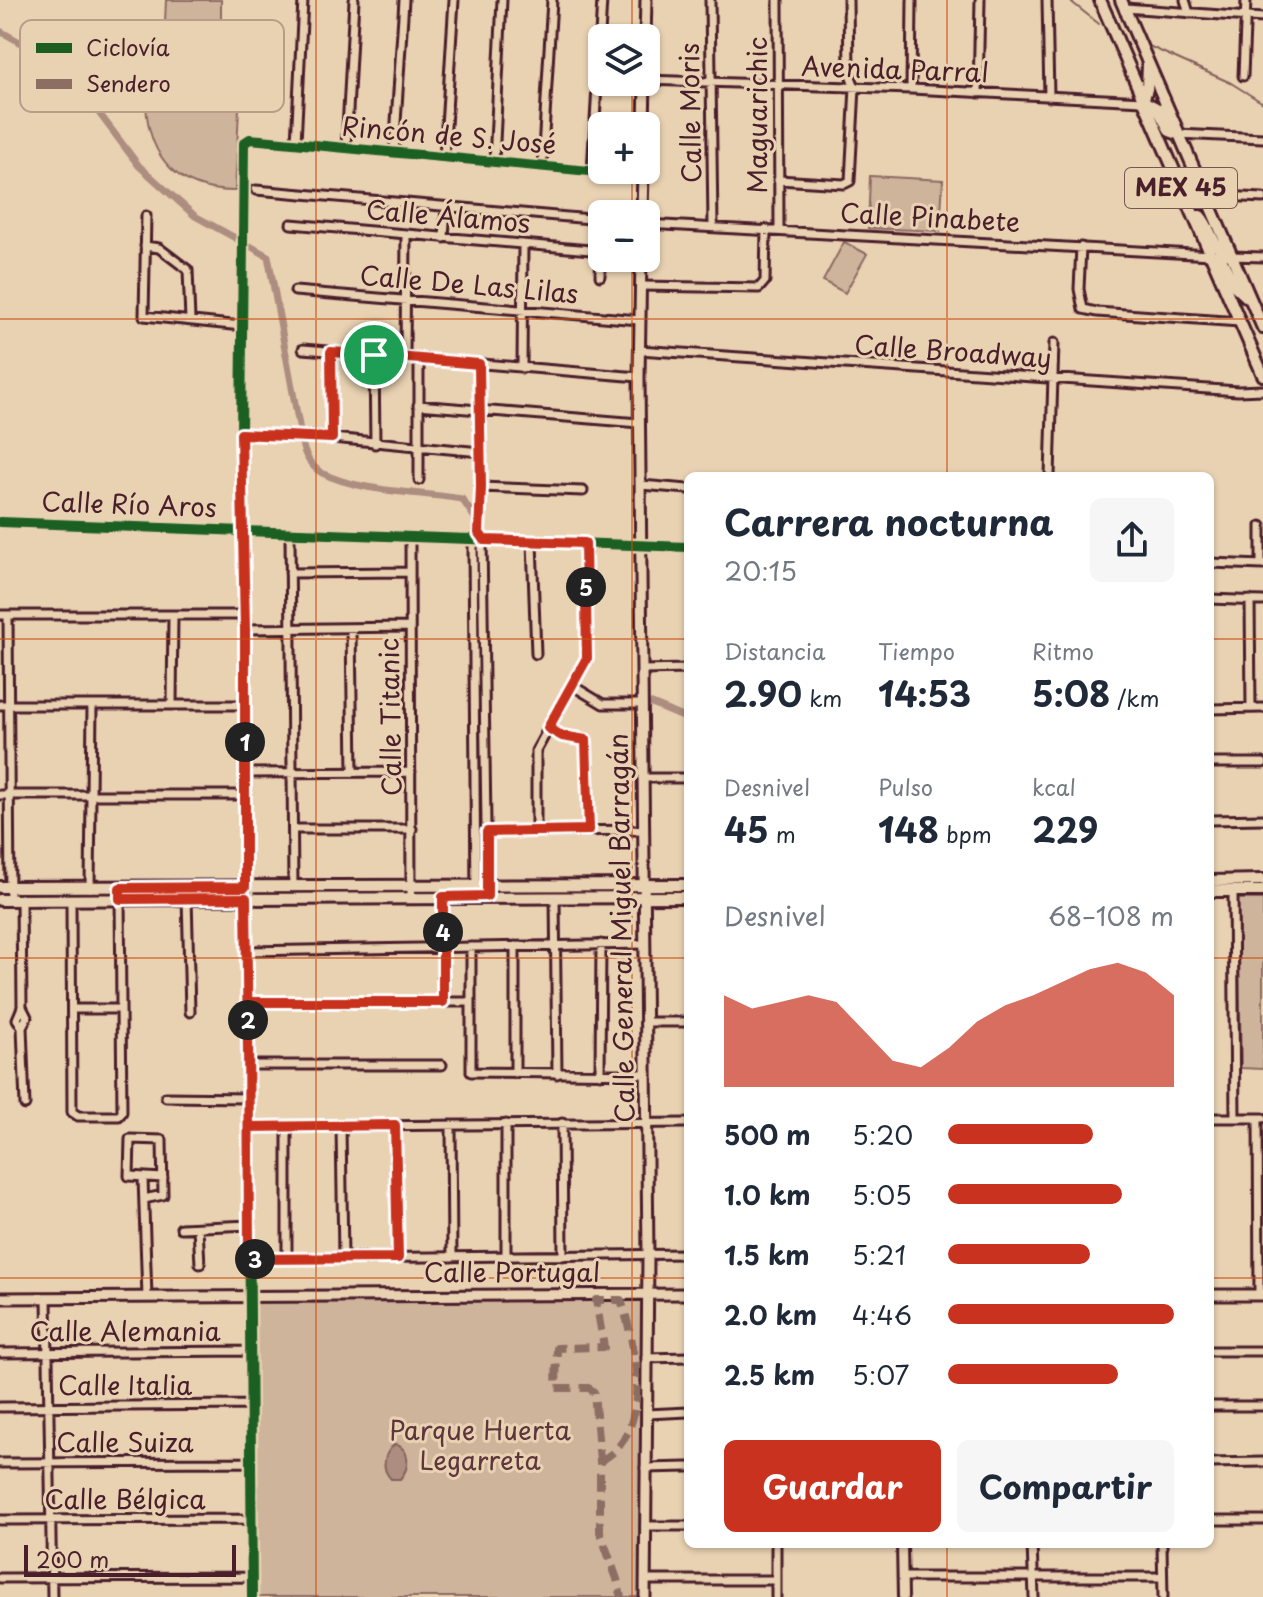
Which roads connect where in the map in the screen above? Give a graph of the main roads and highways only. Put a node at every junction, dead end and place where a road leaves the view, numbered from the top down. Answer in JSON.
{"nodes":[{"id":1,"x":646,"y":0,"type":"edge"},
{"id":2,"x":1100,"y":0,"type":"edge"},
{"id":3,"x":1123,"y":4,"type":"edge"},
{"id":4,"x":645,"y":24,"type":"edge"},
{"id":5,"x":1148,"y":59,"type":"junction"},
{"id":6,"x":1143,"y":101,"type":"junction"},
{"id":7,"x":1178,"y":134,"type":"junction"},
{"id":8,"x":1194,"y":217,"type":"junction"},
{"id":9,"x":1211,"y":255,"type":"junction"},
{"id":10,"x":1231,"y":256,"type":"junction"},
{"id":11,"x":641,"y":272,"type":"edge"},
{"id":12,"x":1250,"y":299,"type":"junction"},
{"id":13,"x":1263,"y":328,"type":"edge"},
{"id":14,"x":1263,"y":375,"type":"edge"},
{"id":15,"x":1263,"y":880,"type":"edge"},
{"id":16,"x":1214,"y":881,"type":"edge"},
{"id":17,"x":684,"y":886,"type":"edge"},
{"id":18,"x":10,"y":887,"type":"edge"},
{"id":19,"x":482,"y":891,"type":"junction"},
{"id":20,"x":644,"y":891,"type":"junction"},
{"id":21,"x":1214,"y":891,"type":"edge"},
{"id":22,"x":1263,"y":891,"type":"edge"},
{"id":23,"x":245,"y":892,"type":"junction"},
{"id":24,"x":411,"y":892,"type":"junction"},
{"id":25,"x":120,"y":893,"type":"junction"},
{"id":26,"x":684,"y":896,"type":"edge"},
{"id":27,"x":10,"y":900,"type":"edge"},
{"id":28,"x":648,"y":1294,"type":"junction"},
{"id":29,"x":684,"y":1294,"type":"edge"},
{"id":30,"x":1214,"y":1295,"type":"edge"},
{"id":31,"x":1261,"y":1295,"type":"edge"},
{"id":32,"x":0,"y":1298,"type":"edge"},
{"id":33,"x":645,"y":1597,"type":"edge"}],
"edges":[{"from":1,"to":4,"type":"main road"},
{"from":2,"to":6,"type":"main road","number":"MEX 45"},
{"from":3,"to":5,"type":"main road","number":"MEX 45"},
{"from":5,"to":6,"type":"main road"},
{"from":5,"to":7,"type":"main road","number":"MEX 45"},
{"from":6,"to":7,"type":"main road"},
{"from":6,"to":8,"type":"main road","number":"MEX 45"},
{"from":7,"to":10,"type":"main road","number":"MEX 45"},
{"from":8,"to":9,"type":"main road","number":"MEX 45"},
{"from":8,"to":10,"type":"main road"},
{"from":9,"to":12,"type":"main road"},
{"from":9,"to":14,"type":"main road","number":"MEX 45"},
{"from":10,"to":12,"type":"main road","number":"MEX 45"},
{"from":11,"to":20,"type":"main road","name":"Calle General Miguel Barragán"},
{"from":12,"to":13,"type":"main road","number":"MEX 45"},
{"from":15,"to":16,"type":"main road"},
{"from":17,"to":20,"type":"main road"},
{"from":18,"to":25,"type":"main road"},
{"from":19,"to":20,"type":"main road"},
{"from":19,"to":20,"type":"main road"},
{"from":19,"to":24,"type":"main road"},
{"from":19,"to":24,"type":"main road"},
{"from":20,"to":26,"type":"main road"},
{"from":20,"to":28,"type":"main road","name":"Calle General Miguel Barragán"},
{"from":21,"to":22,"type":"main road"},
{"from":23,"to":24,"type":"main road"},
{"from":23,"to":24,"type":"main road"},
{"from":23,"to":25,"type":"main road"},
{"from":23,"to":25,"type":"main road"},
{"from":25,"to":27,"type":"main road"},
{"from":28,"to":29,"type":"main road","name":"Calle Portugal"},
{"from":28,"to":32,"type":"main road","name":"Calle Portugal"},
{"from":28,"to":33,"type":"main road","name":"Calle General Miguel Barragán"},
{"from":30,"to":31,"type":"main road"}]}
